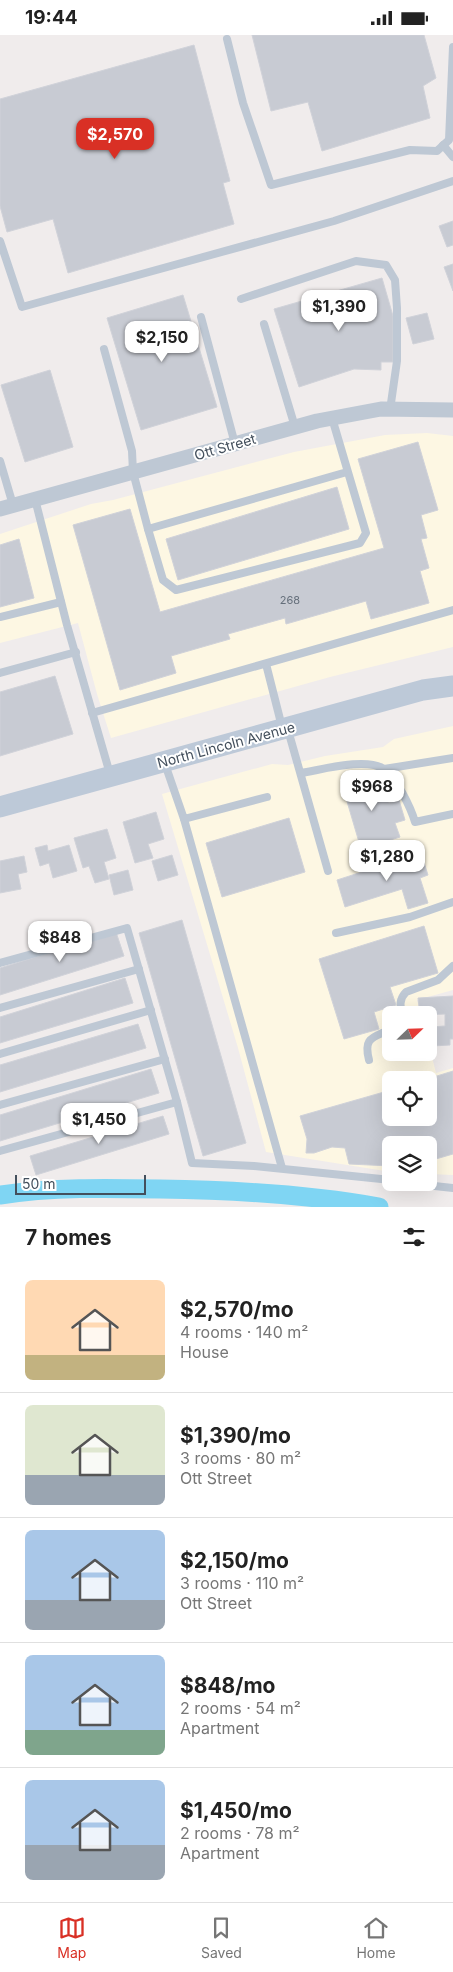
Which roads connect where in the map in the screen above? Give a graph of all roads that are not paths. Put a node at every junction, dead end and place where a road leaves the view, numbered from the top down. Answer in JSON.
{"nodes":[{"id":1,"x":227,"y":39,"type":"dead end"},
{"id":2,"x":453,"y":47,"type":"edge"},
{"id":3,"x":443,"y":145,"type":"junction"},
{"id":4,"x":453,"y":157,"type":"edge"},
{"id":5,"x":453,"y":181,"type":"edge"},
{"id":6,"x":0,"y":241,"type":"edge"},
{"id":7,"x":241,"y":299,"type":"dead end"},
{"id":8,"x":200,"y":317,"type":"dead end"},
{"id":9,"x":264,"y":324,"type":"dead end"},
{"id":10,"x":104,"y":349,"type":"dead end"},
{"id":11,"x":390,"y":409,"type":"junction"},
{"id":12,"x":453,"y":410,"type":"edge"},
{"id":13,"x":332,"y":419,"type":"junction"},
{"id":14,"x":295,"y":427,"type":"junction"},
{"id":15,"x":235,"y":444,"type":"junction"},
{"id":16,"x":0,"y":461,"type":"edge"},
{"id":17,"x":133,"y":472,"type":"junction"},
{"id":18,"x":348,"y":472,"type":"junction"},
{"id":19,"x":35,"y":499,"type":"junction"},
{"id":20,"x":7,"y":507,"type":"edge"},
{"id":21,"x":148,"y":529,"type":"junction"},
{"id":22,"x":61,"y":602,"type":"junction"},
{"id":23,"x":453,"y":610,"type":"edge"},
{"id":24,"x":0,"y":617,"type":"edge"},
{"id":25,"x":76,"y":652,"type":"junction"},
{"id":26,"x":266,"y":664,"type":"junction"},
{"id":27,"x":0,"y":673,"type":"edge"},
{"id":28,"x":453,"y":686,"type":"edge"},
{"id":29,"x":92,"y":713,"type":"junction"},
{"id":30,"x":285,"y":728,"type":"junction"},
{"id":31,"x":453,"y":757,"type":"edge"},
{"id":32,"x":164,"y":762,"type":"junction"},
{"id":33,"x":384,"y":769,"type":"junction"},
{"id":34,"x":301,"y":773,"type":"junction"},
{"id":35,"x":111,"y":776,"type":"junction"},
{"id":36,"x":267,"y":797,"type":"dead end"},
{"id":37,"x":0,"y":807,"type":"edge"},
{"id":38,"x":453,"y":814,"type":"edge"},
{"id":39,"x":184,"y":819,"type":"junction"},
{"id":40,"x":328,"y":871,"type":"dead end"},
{"id":41,"x":453,"y":902,"type":"edge"},
{"id":42,"x":336,"y":933,"type":"dead end"},
{"id":43,"x":0,"y":963,"type":"edge"},
{"id":44,"x":453,"y":967,"type":"edge"},
{"id":45,"x":140,"y":969,"type":"junction"},
{"id":46,"x":401,"y":1006,"type":"edge"},
{"id":47,"x":0,"y":1008,"type":"edge"},
{"id":48,"x":151,"y":1010,"type":"junction"},
{"id":49,"x":382,"y":1034,"type":"edge"},
{"id":50,"x":0,"y":1053,"type":"edge"},
{"id":51,"x":165,"y":1059,"type":"junction"},
{"id":52,"x":369,"y":1060,"type":"dead end"},
{"id":53,"x":177,"y":1102,"type":"junction"},
{"id":54,"x":0,"y":1105,"type":"edge"},
{"id":55,"x":0,"y":1151,"type":"edge"},
{"id":56,"x":282,"y":1169,"type":"junction"},
{"id":57,"x":382,"y":1179,"type":"edge"},
{"id":58,"x":437,"y":1186,"type":"edge"},
{"id":59,"x":453,"y":1188,"type":"edge"}],
"edges":[{"from":1,"to":3,"type":"lane"},
{"from":2,"to":3,"type":"lane"},
{"from":3,"to":4,"type":"lane"},
{"from":5,"to":6,"type":"lane"},
{"from":7,"to":11,"type":"lane"},
{"from":8,"to":15,"type":"lane"},
{"from":9,"to":14,"type":"lane"},
{"from":10,"to":17,"type":"lane"},
{"from":11,"to":12,"type":"street","name":"Ott Street"},
{"from":11,"to":13,"type":"street","name":"Ott Street"},
{"from":13,"to":14,"type":"street","name":"Ott Street"},
{"from":13,"to":18,"type":"lane"},
{"from":14,"to":15,"type":"street","name":"Ott Street"},
{"from":15,"to":17,"type":"street","name":"Ott Street"},
{"from":16,"to":20,"type":"lane"},
{"from":17,"to":19,"type":"street","name":"Ott Street"},
{"from":17,"to":21,"type":"lane"},
{"from":18,"to":21,"type":"lane"},
{"from":18,"to":21,"type":"lane"},
{"from":19,"to":20,"type":"street","name":"Ott Street"},
{"from":19,"to":22,"type":"lane"},
{"from":22,"to":24,"type":"lane"},
{"from":22,"to":25,"type":"lane"},
{"from":23,"to":26,"type":"lane"},
{"from":25,"to":27,"type":"lane"},
{"from":25,"to":29,"type":"lane"},
{"from":26,"to":29,"type":"lane"},
{"from":26,"to":30,"type":"lane"},
{"from":28,"to":30,"type":"main road","name":"North Lincoln Avenue"},
{"from":29,"to":35,"type":"lane"},
{"from":30,"to":32,"type":"main road","name":"North Lincoln Avenue"},
{"from":30,"to":34,"type":"lane"},
{"from":31,"to":33,"type":"lane"},
{"from":32,"to":35,"type":"main road","name":"North Lincoln Avenue"},
{"from":32,"to":39,"type":"lane"},
{"from":33,"to":34,"type":"lane"},
{"from":33,"to":38,"type":"lane"},
{"from":34,"to":40,"type":"lane"},
{"from":35,"to":37,"type":"main road","name":"North Lincoln Avenue"},
{"from":36,"to":39,"type":"lane"},
{"from":39,"to":56,"type":"lane"},
{"from":41,"to":42,"type":"lane"},
{"from":43,"to":45,"type":"lane"},
{"from":44,"to":46,"type":"lane"},
{"from":45,"to":47,"type":"lane"},
{"from":45,"to":48,"type":"lane"},
{"from":48,"to":50,"type":"lane"},
{"from":48,"to":51,"type":"lane"},
{"from":49,"to":52,"type":"lane"},
{"from":51,"to":53,"type":"lane"},
{"from":51,"to":54,"type":"lane"},
{"from":53,"to":55,"type":"lane"},
{"from":53,"to":56,"type":"lane"},
{"from":56,"to":57,"type":"lane"},
{"from":58,"to":59,"type":"lane"}]}
